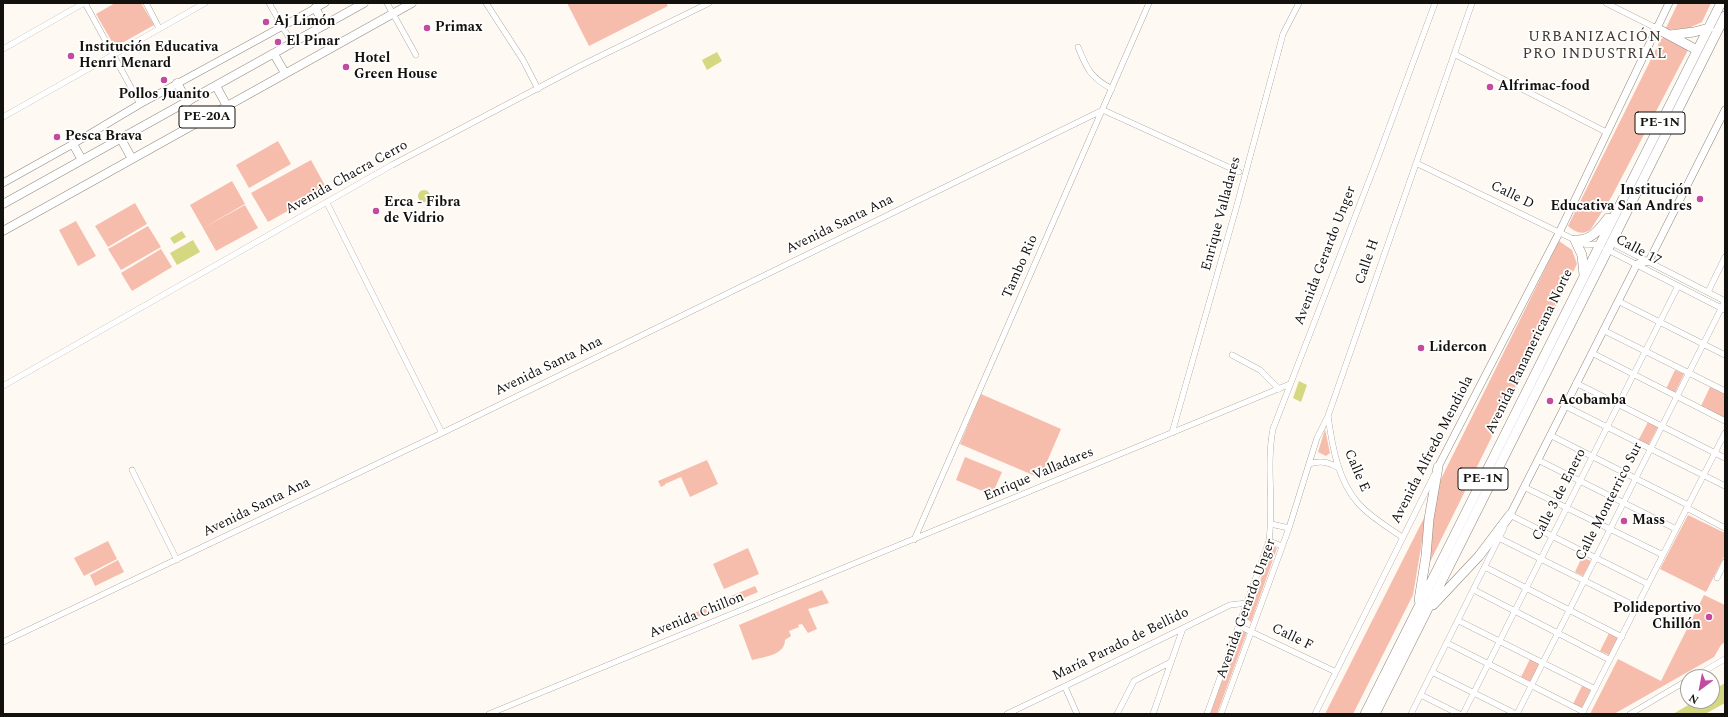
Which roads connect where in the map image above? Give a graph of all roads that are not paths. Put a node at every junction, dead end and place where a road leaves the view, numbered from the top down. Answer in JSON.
{"nodes":[{"id":1,"x":85,"y":3,"type":"edge"},
{"id":2,"x":146,"y":3,"type":"edge"},
{"id":3,"x":205,"y":3,"type":"edge"},
{"id":4,"x":269,"y":3,"type":"edge"},
{"id":5,"x":325,"y":3,"type":"edge"},
{"id":6,"x":364,"y":3,"type":"edge"},
{"id":7,"x":387,"y":3,"type":"edge"},
{"id":8,"x":412,"y":3,"type":"edge"},
{"id":9,"x":486,"y":3,"type":"edge"},
{"id":10,"x":709,"y":3,"type":"edge"},
{"id":11,"x":1149,"y":3,"type":"edge"},
{"id":12,"x":1299,"y":3,"type":"edge"},
{"id":13,"x":1435,"y":3,"type":"edge"},
{"id":14,"x":1472,"y":3,"type":"edge"},
{"id":15,"x":1606,"y":3,"type":"edge"},
{"id":16,"x":1669,"y":3,"type":"edge"},
{"id":17,"x":1721,"y":3,"type":"edge"},
{"id":18,"x":315,"y":8,"type":"junction"},
{"id":19,"x":393,"y":14,"type":"junction"},
{"id":20,"x":1725,"y":16,"type":"edge"},
{"id":21,"x":325,"y":25,"type":"junction"},
{"id":22,"x":282,"y":26,"type":"junction"},
{"id":23,"x":159,"y":28,"type":"junction"},
{"id":24,"x":1656,"y":28,"type":"junction"},
{"id":25,"x":1709,"y":28,"type":"junction"},
{"id":26,"x":1670,"y":35,"type":"junction"},
{"id":27,"x":292,"y":43,"type":"junction"},
{"id":28,"x":1078,"y":47,"type":"dead end"},
{"id":29,"x":3,"y":49,"type":"edge"},
{"id":30,"x":1697,"y":50,"type":"junction"},
{"id":31,"x":113,"y":54,"type":"junction"},
{"id":32,"x":274,"y":54,"type":"junction"},
{"id":33,"x":1454,"y":54,"type":"junction"},
{"id":34,"x":416,"y":55,"type":"dead end"},
{"id":35,"x":286,"y":73,"type":"junction"},
{"id":36,"x":177,"y":83,"type":"junction"},
{"id":37,"x":216,"y":86,"type":"junction"},
{"id":38,"x":538,"y":89,"type":"junction"},
{"id":39,"x":1112,"y":89,"type":"junction"},
{"id":40,"x":188,"y":102,"type":"junction"},
{"id":41,"x":140,"y":104,"type":"junction"},
{"id":42,"x":227,"y":106,"type":"junction"},
{"id":43,"x":1103,"y":110,"type":"junction"},
{"id":44,"x":1725,"y":110,"type":"edge"},
{"id":45,"x":3,"y":117,"type":"edge"},
{"id":46,"x":1606,"y":132,"type":"junction"},
{"id":47,"x":121,"y":139,"type":"junction"},
{"id":48,"x":72,"y":144,"type":"junction"},
{"id":49,"x":132,"y":159,"type":"junction"},
{"id":50,"x":82,"y":160,"type":"junction"},
{"id":51,"x":1416,"y":162,"type":"junction"},
{"id":52,"x":1239,"y":172,"type":"dead end"},
{"id":53,"x":3,"y":183,"type":"edge"},
{"id":54,"x":327,"y":202,"type":"junction"},
{"id":55,"x":3,"y":204,"type":"edge"},
{"id":56,"x":1618,"y":206,"type":"junction"},
{"id":57,"x":3,"y":231,"type":"edge"},
{"id":58,"x":1559,"y":232,"type":"junction"},
{"id":59,"x":1575,"y":240,"type":"junction"},
{"id":60,"x":1600,"y":244,"type":"junction"},
{"id":61,"x":1609,"y":246,"type":"junction"},
{"id":62,"x":1725,"y":257,"type":"edge"},
{"id":63,"x":1648,"y":261,"type":"junction"},
{"id":64,"x":1637,"y":264,"type":"junction"},
{"id":65,"x":1584,"y":276,"type":"junction"},
{"id":66,"x":1678,"y":286,"type":"junction"},
{"id":67,"x":1708,"y":292,"type":"junction"},
{"id":68,"x":1618,"y":301,"type":"junction"},
{"id":69,"x":1725,"y":301,"type":"edge"},
{"id":70,"x":1723,"y":309,"type":"edge"},
{"id":71,"x":1660,"y":322,"type":"junction"},
{"id":72,"x":1603,"y":330,"type":"junction"},
{"id":73,"x":1704,"y":344,"type":"junction"},
{"id":74,"x":1645,"y":351,"type":"junction"},
{"id":75,"x":1592,"y":353,"type":"junction"},
{"id":76,"x":1725,"y":355,"type":"edge"},
{"id":77,"x":1232,"y":356,"type":"dead end"},
{"id":78,"x":1689,"y":373,"type":"junction"},
{"id":79,"x":1634,"y":374,"type":"junction"},
{"id":80,"x":1576,"y":383,"type":"junction"},
{"id":81,"x":1290,"y":384,"type":"junction"},
{"id":82,"x":3,"y":386,"type":"edge"},
{"id":83,"x":1279,"y":389,"type":"junction"},
{"id":84,"x":1725,"y":391,"type":"edge"},
{"id":85,"x":1677,"y":396,"type":"junction"},
{"id":86,"x":1619,"y":404,"type":"junction"},
{"id":87,"x":1565,"y":406,"type":"junction"},
{"id":88,"x":1328,"y":416,"type":"junction"},
{"id":89,"x":1725,"y":420,"type":"edge"},
{"id":90,"x":1662,"y":426,"type":"junction"},
{"id":91,"x":1607,"y":427,"type":"junction"},
{"id":92,"x":442,"y":433,"type":"junction"},
{"id":93,"x":1172,"y":433,"type":"junction"},
{"id":94,"x":1725,"y":433,"type":"edge"},
{"id":95,"x":1550,"y":435,"type":"junction"},
{"id":96,"x":1651,"y":449,"type":"junction"},
{"id":97,"x":1715,"y":453,"type":"junction"},
{"id":98,"x":1592,"y":457,"type":"junction"},
{"id":99,"x":1725,"y":458,"type":"edge"},
{"id":100,"x":1538,"y":460,"type":"junction"},
{"id":101,"x":1309,"y":464,"type":"junction"},
{"id":102,"x":1438,"y":467,"type":"junction"},
{"id":103,"x":1339,"y":468,"type":"junction"},
{"id":104,"x":132,"y":470,"type":"dead end"},
{"id":105,"x":1703,"y":475,"type":"junction"},
{"id":106,"x":1636,"y":478,"type":"junction"},
{"id":107,"x":1580,"y":481,"type":"junction"},
{"id":108,"x":1725,"y":486,"type":"edge"},
{"id":109,"x":1524,"y":487,"type":"junction"},
{"id":110,"x":1624,"y":503,"type":"junction"},
{"id":111,"x":1688,"y":507,"type":"junction"},
{"id":112,"x":1567,"y":508,"type":"junction"},
{"id":113,"x":1510,"y":515,"type":"junction"},
{"id":114,"x":1271,"y":524,"type":"junction"},
{"id":115,"x":1289,"y":528,"type":"junction"},
{"id":116,"x":1725,"y":528,"type":"edge"},
{"id":117,"x":1610,"y":529,"type":"junction"},
{"id":118,"x":1676,"y":529,"type":"junction"},
{"id":119,"x":1552,"y":536,"type":"junction"},
{"id":120,"x":1402,"y":537,"type":"junction"},
{"id":121,"x":1499,"y":538,"type":"junction"},
{"id":122,"x":914,"y":540,"type":"junction"},
{"id":123,"x":1269,"y":541,"type":"junction"},
{"id":124,"x":1282,"y":546,"type":"junction"},
{"id":125,"x":1663,"y":555,"type":"junction"},
{"id":126,"x":1596,"y":558,"type":"junction"},
{"id":127,"x":1541,"y":559,"type":"junction"},
{"id":128,"x":177,"y":560,"type":"junction"},
{"id":129,"x":1725,"y":562,"type":"edge"},
{"id":130,"x":1485,"y":567,"type":"junction"},
{"id":131,"x":1717,"y":578,"type":"dead end"},
{"id":132,"x":1584,"y":581,"type":"junction"},
{"id":133,"x":1648,"y":584,"type":"junction"},
{"id":134,"x":1526,"y":588,"type":"junction"},
{"id":135,"x":1474,"y":590,"type":"junction"},
{"id":136,"x":1247,"y":603,"type":"junction"},
{"id":137,"x":1637,"y":607,"type":"junction"},
{"id":138,"x":1422,"y":610,"type":"junction"},
{"id":139,"x":1570,"y":610,"type":"junction"},
{"id":140,"x":1515,"y":611,"type":"junction"},
{"id":141,"x":1459,"y":621,"type":"junction"},
{"id":142,"x":1238,"y":626,"type":"junction"},
{"id":143,"x":1183,"y":628,"type":"junction"},
{"id":144,"x":1250,"y":631,"type":"junction"},
{"id":145,"x":1558,"y":633,"type":"junction"},
{"id":146,"x":1622,"y":637,"type":"junction"},
{"id":147,"x":1500,"y":641,"type":"junction"},
{"id":148,"x":3,"y":642,"type":"edge"},
{"id":149,"x":1447,"y":643,"type":"junction"},
{"id":150,"x":1725,"y":659,"type":"edge"},
{"id":151,"x":1610,"y":660,"type":"junction"},
{"id":152,"x":1171,"y":662,"type":"junction"},
{"id":153,"x":1543,"y":663,"type":"junction"},
{"id":154,"x":1488,"y":664,"type":"junction"},
{"id":155,"x":1708,"y":669,"type":"edge"},
{"id":156,"x":1336,"y":672,"type":"junction"},
{"id":157,"x":1432,"y":672,"type":"junction"},
{"id":158,"x":1680,"y":685,"type":"edge"},
{"id":159,"x":1532,"y":686,"type":"junction"},
{"id":160,"x":1065,"y":687,"type":"junction"},
{"id":161,"x":1595,"y":690,"type":"junction"},
{"id":162,"x":1474,"y":693,"type":"junction"},
{"id":163,"x":1421,"y":695,"type":"junction"},
{"id":164,"x":1583,"y":713,"type":"edge"},
{"id":165,"x":489,"y":714,"type":"edge"},
{"id":166,"x":1007,"y":714,"type":"edge"},
{"id":167,"x":1077,"y":714,"type":"edge"},
{"id":168,"x":1117,"y":714,"type":"edge"},
{"id":169,"x":1153,"y":714,"type":"edge"},
{"id":170,"x":1207,"y":714,"type":"edge"},
{"id":171,"x":1221,"y":714,"type":"edge"},
{"id":172,"x":1315,"y":714,"type":"edge"},
{"id":173,"x":1365,"y":714,"type":"edge"},
{"id":174,"x":1375,"y":714,"type":"edge"},
{"id":175,"x":1411,"y":714,"type":"edge"},
{"id":176,"x":1459,"y":714,"type":"edge"},
{"id":177,"x":1463,"y":714,"type":"edge"},
{"id":178,"x":1516,"y":714,"type":"edge"},
{"id":179,"x":1630,"y":714,"type":"edge"}],
"edges":[{"from":1,"to":29,"type":"street"},
{"from":1,"to":31,"type":"street"},
{"from":2,"to":23,"type":"street"},
{"from":3,"to":23,"type":"street"},
{"from":4,"to":22,"type":"street"},
{"from":5,"to":18,"type":"street"},
{"from":6,"to":21,"type":"main road","number":"PE-20A"},
{"from":7,"to":19,"type":"street"},
{"from":8,"to":19,"type":"main road","number":"PE-20A"},
{"from":9,"to":38,"type":"street"},
{"from":10,"to":38,"type":"street","name":"Avenida Chacra Cerro"},
{"from":11,"to":39,"type":"street","name":"Tambo Rio"},
{"from":12,"to":93,"type":"street","name":"Enrique Valladares"},
{"from":13,"to":81,"type":"street","name":"Avenida Gerardo Unger"},
{"from":14,"to":33,"type":"street","name":"Calle H"},
{"from":15,"to":24,"type":"street"},
{"from":16,"to":24,"type":"street","name":"Avenida Alfredo Mendiola"},
{"from":17,"to":25,"type":"highway","name":"Avenida Panamericana Norte","number":"PE-1N"},
{"from":18,"to":21,"type":"main road"},
{"from":18,"to":22,"type":"street"},
{"from":19,"to":34,"type":"street"},
{"from":19,"to":35,"type":"main road","number":"PE-20A"},
{"from":20,"to":61,"type":"highway","name":"Avenida Panamericana Norte","number":"PE-1N"},
{"from":21,"to":27,"type":"main road","number":"PE-20A"},
{"from":22,"to":27,"type":"street"},
{"from":22,"to":36,"type":"street"},
{"from":23,"to":31,"type":"street"},
{"from":24,"to":26,"type":"highway"},
{"from":24,"to":46,"type":"street","name":"Avenida Alfredo Mendiola"},
{"from":25,"to":26,"type":"highway"},
{"from":25,"to":30,"type":"highway","name":"Avenida Panamericana Norte","number":"PE-1N"},
{"from":26,"to":30,"type":"highway"},
{"from":27,"to":32,"type":"main road","number":"PE-20A"},
{"from":28,"to":39,"type":"street"},
{"from":30,"to":56,"type":"highway","name":"Avenida Panamericana Norte","number":"PE-1N"},
{"from":31,"to":41,"type":"street"},
{"from":31,"to":45,"type":"street"},
{"from":32,"to":35,"type":"main road"},
{"from":32,"to":37,"type":"main road","number":"PE-20A"},
{"from":33,"to":46,"type":"street"},
{"from":33,"to":51,"type":"street","name":"Calle H"},
{"from":35,"to":42,"type":"main road","number":"PE-20A"},
{"from":36,"to":40,"type":"main road"},
{"from":36,"to":41,"type":"street"},
{"from":37,"to":40,"type":"main road","number":"PE-20A"},
{"from":37,"to":42,"type":"main road"},
{"from":38,"to":54,"type":"street","name":"Avenida Chacra Cerro"},
{"from":39,"to":43,"type":"street","name":"Tambo Rio"},
{"from":40,"to":47,"type":"main road","number":"PE-20A"},
{"from":41,"to":48,"type":"street"},
{"from":42,"to":49,"type":"main road","number":"PE-20A"},
{"from":43,"to":52,"type":"street"},
{"from":43,"to":92,"type":"street","name":"Avenida Santa Ana"},
{"from":43,"to":122,"type":"street","name":"Tambo Rio"},
{"from":44,"to":63,"type":"street"},
{"from":46,"to":58,"type":"street","name":"Avenida Alfredo Mendiola"},
{"from":47,"to":49,"type":"main road"},
{"from":47,"to":50,"type":"main road","number":"PE-20A"},
{"from":48,"to":50,"type":"main road"},
{"from":48,"to":53,"type":"street"},
{"from":49,"to":57,"type":"main road","number":"PE-20A"},
{"from":50,"to":55,"type":"main road","number":"PE-20A"},
{"from":51,"to":58,"type":"street","name":"Calle D"},
{"from":51,"to":88,"type":"street","name":"Calle H"},
{"from":54,"to":82,"type":"street","name":"Avenida Chacra Cerro"},
{"from":54,"to":92,"type":"street"},
{"from":56,"to":59,"type":"highway"},
{"from":56,"to":60,"type":"highway","name":"Avenida Panamericana Norte","number":"PE-1N"},
{"from":58,"to":59,"type":"street","name":"Calle D"},
{"from":58,"to":102,"type":"street","name":"Avenida Alfredo Mendiola"},
{"from":59,"to":60,"type":"street","name":"Calle D"},
{"from":59,"to":65,"type":"highway"},
{"from":60,"to":61,"type":"street","name":"Calle 17"},
{"from":60,"to":65,"type":"highway","name":"Avenida Panamericana Norte","number":"PE-1N"},
{"from":61,"to":63,"type":"street","name":"Calle 17"},
{"from":61,"to":64,"type":"street","name":"Calle 17"},
{"from":61,"to":138,"type":"highway","name":"Avenida Panamericana Norte","number":"PE-1N"},
{"from":62,"to":67,"type":"street"},
{"from":63,"to":64,"type":"street"},
{"from":63,"to":67,"type":"street","name":"Calle 17"},
{"from":64,"to":66,"type":"street","name":"Calle 17"},
{"from":64,"to":68,"type":"street"},
{"from":65,"to":138,"type":"highway","name":"Avenida Panamericana Norte","number":"PE-1N"},
{"from":66,"to":70,"type":"street","name":"Calle 17"},
{"from":66,"to":71,"type":"street","name":"Calle 3 de Enero"},
{"from":67,"to":69,"type":"street","name":"Calle 17"},
{"from":68,"to":71,"type":"street"},
{"from":68,"to":72,"type":"street"},
{"from":69,"to":70,"type":"street","name":"Calle Monterrico Sur"},
{"from":70,"to":73,"type":"street","name":"Calle Monterrico Sur"},
{"from":71,"to":73,"type":"street"},
{"from":71,"to":74,"type":"street","name":"Calle 3 de Enero"},
{"from":72,"to":74,"type":"street"},
{"from":72,"to":75,"type":"street"},
{"from":73,"to":76,"type":"street"},
{"from":73,"to":78,"type":"street","name":"Calle Monterrico Sur"},
{"from":74,"to":78,"type":"street"},
{"from":74,"to":79,"type":"street","name":"Calle 3 de Enero"},
{"from":75,"to":79,"type":"street"},
{"from":75,"to":80,"type":"street"},
{"from":77,"to":83,"type":"street"},
{"from":78,"to":84,"type":"street"},
{"from":78,"to":85,"type":"street","name":"Calle Monterrico Sur"},
{"from":79,"to":85,"type":"street"},
{"from":79,"to":86,"type":"street","name":"Calle 3 de Enero"},
{"from":80,"to":86,"type":"street"},
{"from":80,"to":87,"type":"street"},
{"from":81,"to":83,"type":"street","name":"Enrique Valladares"},
{"from":81,"to":114,"type":"street","name":"Avenida Gerardo Unger"},
{"from":83,"to":93,"type":"street","name":"Enrique Valladares"},
{"from":85,"to":89,"type":"street"},
{"from":85,"to":90,"type":"street","name":"Calle Monterrico Sur"},
{"from":86,"to":90,"type":"street"},
{"from":86,"to":91,"type":"street","name":"Calle 3 de Enero"},
{"from":87,"to":91,"type":"street"},
{"from":87,"to":95,"type":"street"},
{"from":88,"to":101,"type":"street","name":"Calle H"},
{"from":88,"to":103,"type":"street","name":"Calle E"},
{"from":90,"to":96,"type":"street","name":"Calle Monterrico Sur"},
{"from":90,"to":97,"type":"street"},
{"from":91,"to":96,"type":"street"},
{"from":91,"to":98,"type":"street","name":"Calle 3 de Enero"},
{"from":92,"to":128,"type":"street","name":"Avenida Santa Ana"},
{"from":93,"to":122,"type":"street","name":"Enrique Valladares"},
{"from":94,"to":97,"type":"street"},
{"from":95,"to":98,"type":"street"},
{"from":95,"to":100,"type":"street"},
{"from":96,"to":105,"type":"street"},
{"from":96,"to":106,"type":"street","name":"Calle Monterrico Sur"},
{"from":97,"to":99,"type":"street"},
{"from":97,"to":105,"type":"street"},
{"from":98,"to":106,"type":"street"},
{"from":98,"to":107,"type":"street","name":"Calle 3 de Enero"},
{"from":100,"to":107,"type":"street"},
{"from":100,"to":109,"type":"street"},
{"from":101,"to":103,"type":"street"},
{"from":101,"to":115,"type":"street","name":"Calle H"},
{"from":102,"to":120,"type":"street","name":"Avenida Alfredo Mendiola"},
{"from":102,"to":138,"type":"highway"},
{"from":103,"to":120,"type":"street","name":"Calle E"},
{"from":104,"to":128,"type":"street"},
{"from":105,"to":108,"type":"street"},
{"from":105,"to":111,"type":"street"},
{"from":106,"to":110,"type":"street","name":"Calle Monterrico Sur"},
{"from":106,"to":111,"type":"street"},
{"from":107,"to":110,"type":"street"},
{"from":107,"to":112,"type":"street","name":"Calle 3 de Enero"},
{"from":109,"to":112,"type":"street"},
{"from":109,"to":113,"type":"street"},
{"from":110,"to":117,"type":"street","name":"Calle Monterrico Sur"},
{"from":110,"to":118,"type":"street"},
{"from":111,"to":116,"type":"street"},
{"from":111,"to":118,"type":"street"},
{"from":112,"to":117,"type":"street"},
{"from":112,"to":119,"type":"street","name":"Calle 3 de Enero"},
{"from":113,"to":119,"type":"street"},
{"from":113,"to":121,"type":"street"},
{"from":113,"to":138,"type":"highway"},
{"from":114,"to":115,"type":"street","name":"Avenida Gerardo Unger"},
{"from":114,"to":123,"type":"street","name":"Avenida Gerardo Unger"},
{"from":115,"to":124,"type":"street","name":"Avenida Gerardo Unger"},
{"from":117,"to":125,"type":"street"},
{"from":117,"to":126,"type":"street","name":"Calle Monterrico Sur"},
{"from":118,"to":125,"type":"street"},
{"from":119,"to":126,"type":"street"},
{"from":119,"to":127,"type":"street","name":"Calle 3 de Enero"},
{"from":120,"to":156,"type":"street","name":"Avenida Alfredo Mendiola"},
{"from":121,"to":127,"type":"street"},
{"from":121,"to":130,"type":"street"},
{"from":122,"to":165,"type":"street","name":"Avenida Chillon"},
{"from":123,"to":124,"type":"street"},
{"from":123,"to":136,"type":"street","name":"Avenida Gerardo Unger"},
{"from":124,"to":144,"type":"street","name":"Avenida Gerardo Unger"},
{"from":125,"to":133,"type":"street"},
{"from":126,"to":132,"type":"street","name":"Calle Monterrico Sur"},
{"from":126,"to":133,"type":"street"},
{"from":127,"to":132,"type":"street"},
{"from":127,"to":134,"type":"street","name":"Calle 3 de Enero"},
{"from":128,"to":148,"type":"street","name":"Avenida Santa Ana"},
{"from":129,"to":131,"type":"street"},
{"from":130,"to":134,"type":"street"},
{"from":130,"to":135,"type":"street"},
{"from":132,"to":137,"type":"street"},
{"from":132,"to":139,"type":"street","name":"Calle Monterrico Sur"},
{"from":133,"to":137,"type":"street"},
{"from":134,"to":139,"type":"street"},
{"from":134,"to":140,"type":"street","name":"Calle 3 de Enero"},
{"from":135,"to":140,"type":"street"},
{"from":135,"to":141,"type":"street"},
{"from":136,"to":142,"type":"street","name":"Avenida Gerardo Unger"},
{"from":136,"to":143,"type":"street","name":"María Parado de Bellido"},
{"from":137,"to":146,"type":"street"},
{"from":138,"to":173,"type":"highway","name":"Avenida Panamericana Norte","number":"PE-1N"},
{"from":138,"to":174,"type":"highway","name":"Avenida Panamericana Norte","number":"PE-1N"},
{"from":139,"to":145,"type":"street","name":"Calle Monterrico Sur"},
{"from":139,"to":146,"type":"street"},
{"from":140,"to":145,"type":"street"},
{"from":140,"to":147,"type":"street","name":"Calle 3 de Enero"},
{"from":141,"to":147,"type":"street"},
{"from":141,"to":149,"type":"street"},
{"from":142,"to":144,"type":"street","name":"Calle F"},
{"from":142,"to":170,"type":"street","name":"Avenida Gerardo Unger"},
{"from":143,"to":152,"type":"street"},
{"from":143,"to":160,"type":"street","name":"María Parado de Bellido"},
{"from":144,"to":156,"type":"street","name":"Calle F"},
{"from":144,"to":171,"type":"street","name":"Avenida Gerardo Unger"},
{"from":145,"to":151,"type":"street"},
{"from":145,"to":153,"type":"street","name":"Calle Monterrico Sur"},
{"from":146,"to":151,"type":"street"},
{"from":147,"to":153,"type":"street"},
{"from":147,"to":154,"type":"street","name":"Calle 3 de Enero"},
{"from":149,"to":154,"type":"street"},
{"from":149,"to":157,"type":"street"},
{"from":150,"to":155,"type":"street"},
{"from":151,"to":161,"type":"street"},
{"from":152,"to":168,"type":"street"},
{"from":152,"to":169,"type":"street"},
{"from":153,"to":159,"type":"street","name":"Calle Monterrico Sur"},
{"from":153,"to":161,"type":"street"},
{"from":154,"to":159,"type":"street"},
{"from":154,"to":162,"type":"street","name":"Calle 3 de Enero"},
{"from":156,"to":172,"type":"street","name":"Avenida Alfredo Mendiola"},
{"from":157,"to":162,"type":"street"},
{"from":157,"to":163,"type":"street"},
{"from":158,"to":179,"type":"street"},
{"from":159,"to":164,"type":"street"},
{"from":159,"to":178,"type":"street","name":"Calle Monterrico Sur"},
{"from":160,"to":166,"type":"street","name":"María Parado de Bellido"},
{"from":160,"to":167,"type":"street"},
{"from":161,"to":164,"type":"street"},
{"from":162,"to":177,"type":"street","name":"Calle 3 de Enero"},
{"from":162,"to":178,"type":"street"},
{"from":163,"to":175,"type":"street"},
{"from":163,"to":176,"type":"street"}]}
